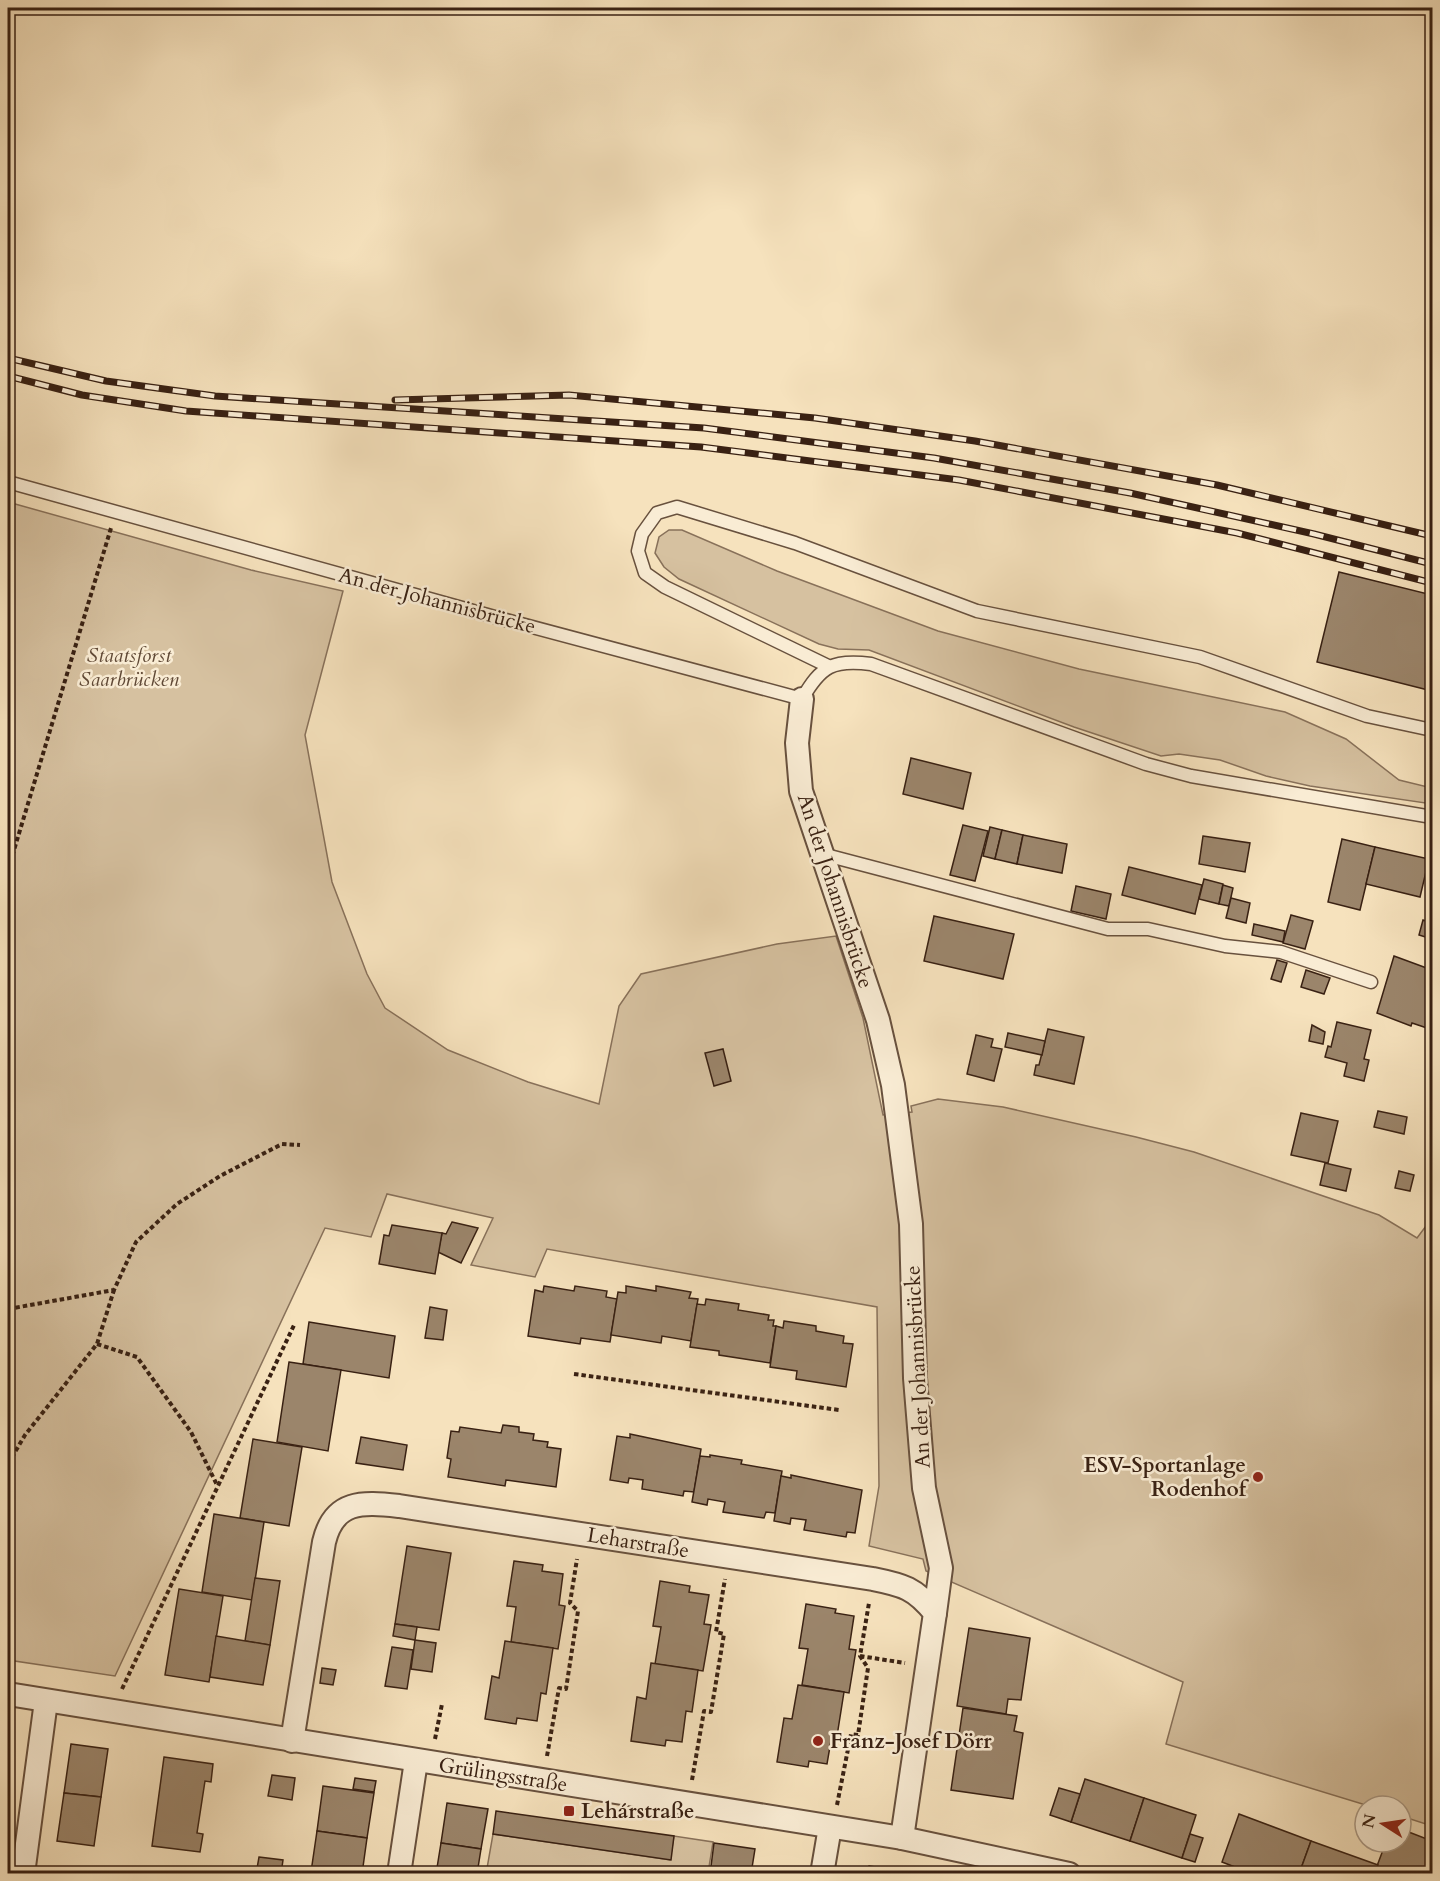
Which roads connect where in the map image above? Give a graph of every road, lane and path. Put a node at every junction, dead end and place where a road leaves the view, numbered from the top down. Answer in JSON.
{"nodes":[{"id":1,"x":8,"y":482,"type":"edge"},
{"id":2,"x":115,"y":513,"type":"junction"},
{"id":3,"x":828,"y":666,"type":"junction"},
{"id":4,"x":802,"y":699,"type":"junction"},
{"id":5,"x":1432,"y":730,"type":"edge"},
{"id":6,"x":1432,"y":816,"type":"edge"},
{"id":7,"x":821,"y":854,"type":"junction"},
{"id":8,"x":8,"y":870,"type":"edge"},
{"id":9,"x":1371,"y":982,"type":"dead end"},
{"id":10,"x":300,"y":1145,"type":"dead end"},
{"id":11,"x":114,"y":1290,"type":"junction"},
{"id":12,"x":8,"y":1309,"type":"edge"},
{"id":13,"x":295,"y":1323,"type":"dead end"},
{"id":14,"x":97,"y":1344,"type":"junction"},
{"id":15,"x":574,"y":1374,"type":"dead end"},
{"id":16,"x":839,"y":1410,"type":"dead end"},
{"id":17,"x":8,"y":1464,"type":"edge"},
{"id":18,"x":218,"y":1485,"type":"junction"},
{"id":19,"x":581,"y":1534,"type":"junction"},
{"id":20,"x":729,"y":1557,"type":"junction"},
{"id":21,"x":873,"y":1579,"type":"junction"},
{"id":22,"x":935,"y":1613,"type":"junction"},
{"id":23,"x":860,"y":1656,"type":"junction"},
{"id":24,"x":927,"y":1667,"type":"junction"},
{"id":25,"x":8,"y":1694,"type":"edge"},
{"id":26,"x":46,"y":1701,"type":"junction"},
{"id":27,"x":442,"y":1704,"type":"dead end"},
{"id":28,"x":112,"y":1712,"type":"junction"},
{"id":29,"x":292,"y":1741,"type":"junction"},
{"id":30,"x":424,"y":1762,"type":"junction"},
{"id":31,"x":542,"y":1780,"type":"junction"},
{"id":32,"x":688,"y":1804,"type":"junction"},
{"id":33,"x":830,"y":1827,"type":"junction"},
{"id":34,"x":902,"y":1838,"type":"junction"},
{"id":35,"x":23,"y":1874,"type":"edge"},
{"id":36,"x":399,"y":1874,"type":"edge"},
{"id":37,"x":822,"y":1874,"type":"edge"},
{"id":38,"x":1069,"y":1874,"type":"edge"}],
"edges":[{"from":1,"to":2,"type":"lane","name":"An der Johannisbrücke"},
{"from":2,"to":4,"type":"lane","name":"An der Johannisbrücke"},
{"from":2,"to":8,"type":"path"},
{"from":3,"to":4,"type":"lane"},
{"from":3,"to":5,"type":"lane"},
{"from":3,"to":6,"type":"lane"},
{"from":4,"to":7,"type":"street","name":"An der Johannisbrücke"},
{"from":7,"to":9,"type":"lane"},
{"from":7,"to":22,"type":"street","name":"An der Johannisbrücke"},
{"from":10,"to":11,"type":"path"},
{"from":11,"to":12,"type":"path"},
{"from":11,"to":14,"type":"path"},
{"from":13,"to":18,"type":"path"},
{"from":14,"to":17,"type":"path"},
{"from":14,"to":18,"type":"path"},
{"from":15,"to":16,"type":"path"},
{"from":18,"to":28,"type":"path"},
{"from":19,"to":20,"type":"street","name":"Leharstraße"},
{"from":19,"to":29,"type":"street","name":"Leharstraße"},
{"from":19,"to":31,"type":"path"},
{"from":20,"to":21,"type":"street","name":"Leharstraße"},
{"from":20,"to":32,"type":"path"},
{"from":21,"to":22,"type":"street","name":"Leharstraße"},
{"from":21,"to":23,"type":"path"},
{"from":22,"to":24,"type":"street"},
{"from":23,"to":24,"type":"path"},
{"from":23,"to":33,"type":"path"},
{"from":24,"to":34,"type":"street"},
{"from":25,"to":26,"type":"street","name":"Grülingsstraße"},
{"from":26,"to":28,"type":"street","name":"Grülingsstraße"},
{"from":26,"to":35,"type":"street"},
{"from":27,"to":30,"type":"path"},
{"from":28,"to":29,"type":"street","name":"Grülingsstraße"},
{"from":29,"to":30,"type":"street","name":"Grülingsstraße"},
{"from":30,"to":31,"type":"street","name":"Grülingsstraße"},
{"from":30,"to":36,"type":"street"},
{"from":31,"to":32,"type":"street","name":"Grülingsstraße"},
{"from":32,"to":33,"type":"street","name":"Grülingsstraße"},
{"from":33,"to":34,"type":"street","name":"Grülingsstraße"},
{"from":33,"to":37,"type":"street"},
{"from":34,"to":38,"type":"street","name":"Grülingsstraße"}]}
